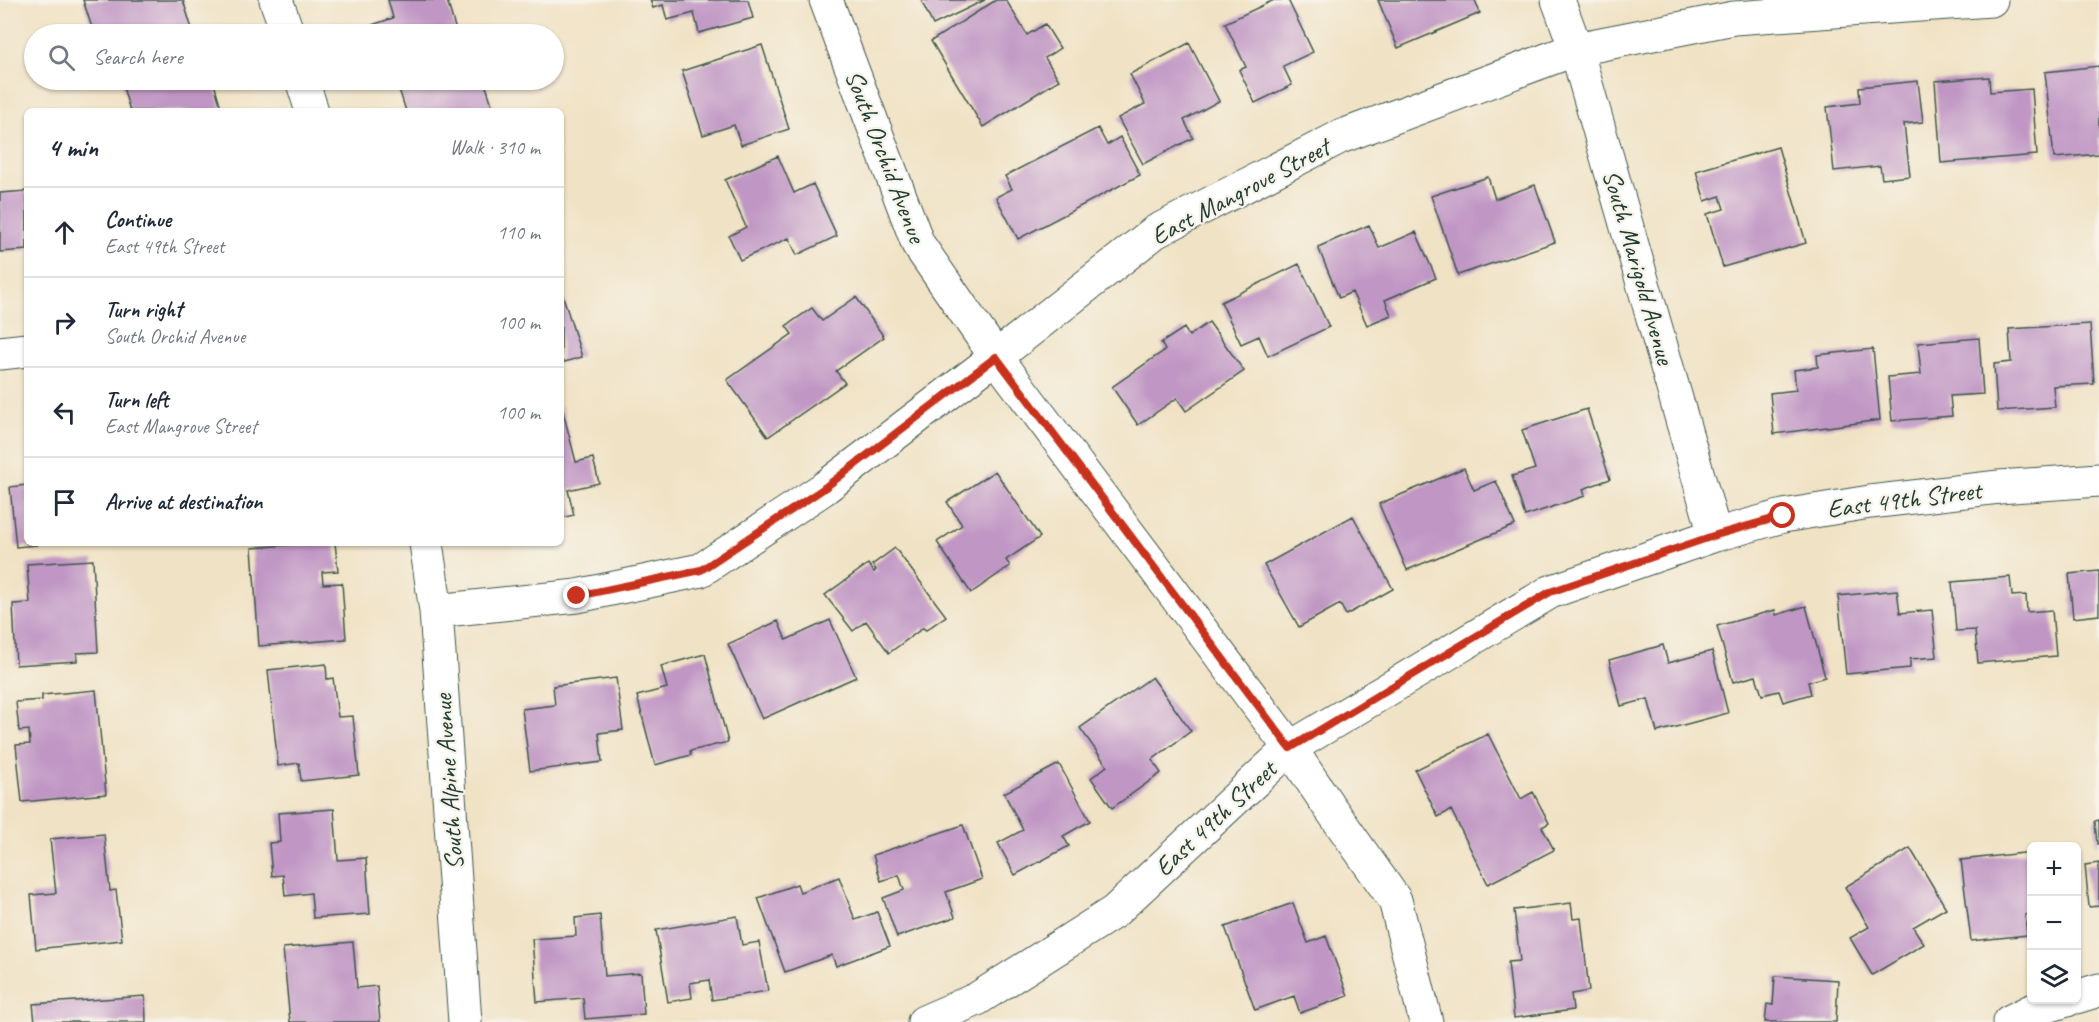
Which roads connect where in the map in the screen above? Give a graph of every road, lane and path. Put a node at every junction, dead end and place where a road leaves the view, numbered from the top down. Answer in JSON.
{"nodes":[{"id":1,"x":276,"y":0,"type":"edge"},
{"id":2,"x":826,"y":0,"type":"edge"},
{"id":3,"x":1558,"y":0,"type":"edge"},
{"id":4,"x":1991,"y":0,"type":"edge"},
{"id":5,"x":284,"y":24,"type":"edge"},
{"id":6,"x":1576,"y":49,"type":"junction"},
{"id":7,"x":305,"y":90,"type":"edge"},
{"id":8,"x":311,"y":108,"type":"edge"},
{"id":9,"x":24,"y":350,"type":"edge"},
{"id":10,"x":0,"y":353,"type":"edge"},
{"id":11,"x":996,"y":357,"type":"junction"},
{"id":12,"x":2099,"y":480,"type":"edge"},
{"id":13,"x":1716,"y":535,"type":"junction"},
{"id":14,"x":426,"y":546,"type":"edge"},
{"id":15,"x":436,"y":611,"type":"junction"},
{"id":16,"x":1290,"y":748,"type":"junction"},
{"id":17,"x":2099,"y":990,"type":"edge"},
{"id":18,"x":2081,"y":995,"type":"edge"},
{"id":19,"x":2052,"y":1004,"type":"edge"},
{"id":20,"x":465,"y":1022,"type":"edge"},
{"id":21,"x":924,"y":1022,"type":"edge"},
{"id":22,"x":1426,"y":1022,"type":"edge"},
{"id":23,"x":2009,"y":1022,"type":"edge"}],
"edges":[{"from":1,"to":5,"type":"street"},
{"from":2,"to":11,"type":"street","name":"South Orchid Avenue"},
{"from":3,"to":6,"type":"street","name":"South Marigold Avenue"},
{"from":4,"to":6,"type":"street","name":"East Mangrove Street"},
{"from":6,"to":11,"type":"street","name":"East Mangrove Street"},
{"from":6,"to":13,"type":"street","name":"South Marigold Avenue"},
{"from":7,"to":8,"type":"street"},
{"from":9,"to":10,"type":"street"},
{"from":11,"to":15,"type":"street","name":"East Mangrove Street"},
{"from":11,"to":16,"type":"street","name":"South Orchid Avenue"},
{"from":12,"to":13,"type":"street","name":"East 49th Street"},
{"from":13,"to":16,"type":"street","name":"East 49th Street"},
{"from":14,"to":15,"type":"street","name":"South Alpine Avenue"},
{"from":15,"to":20,"type":"street","name":"South Alpine Avenue"},
{"from":16,"to":21,"type":"street","name":"East 49th Street"},
{"from":16,"to":22,"type":"street","name":"South Orchid Avenue"},
{"from":17,"to":18,"type":"street"},
{"from":19,"to":23,"type":"street"}]}
